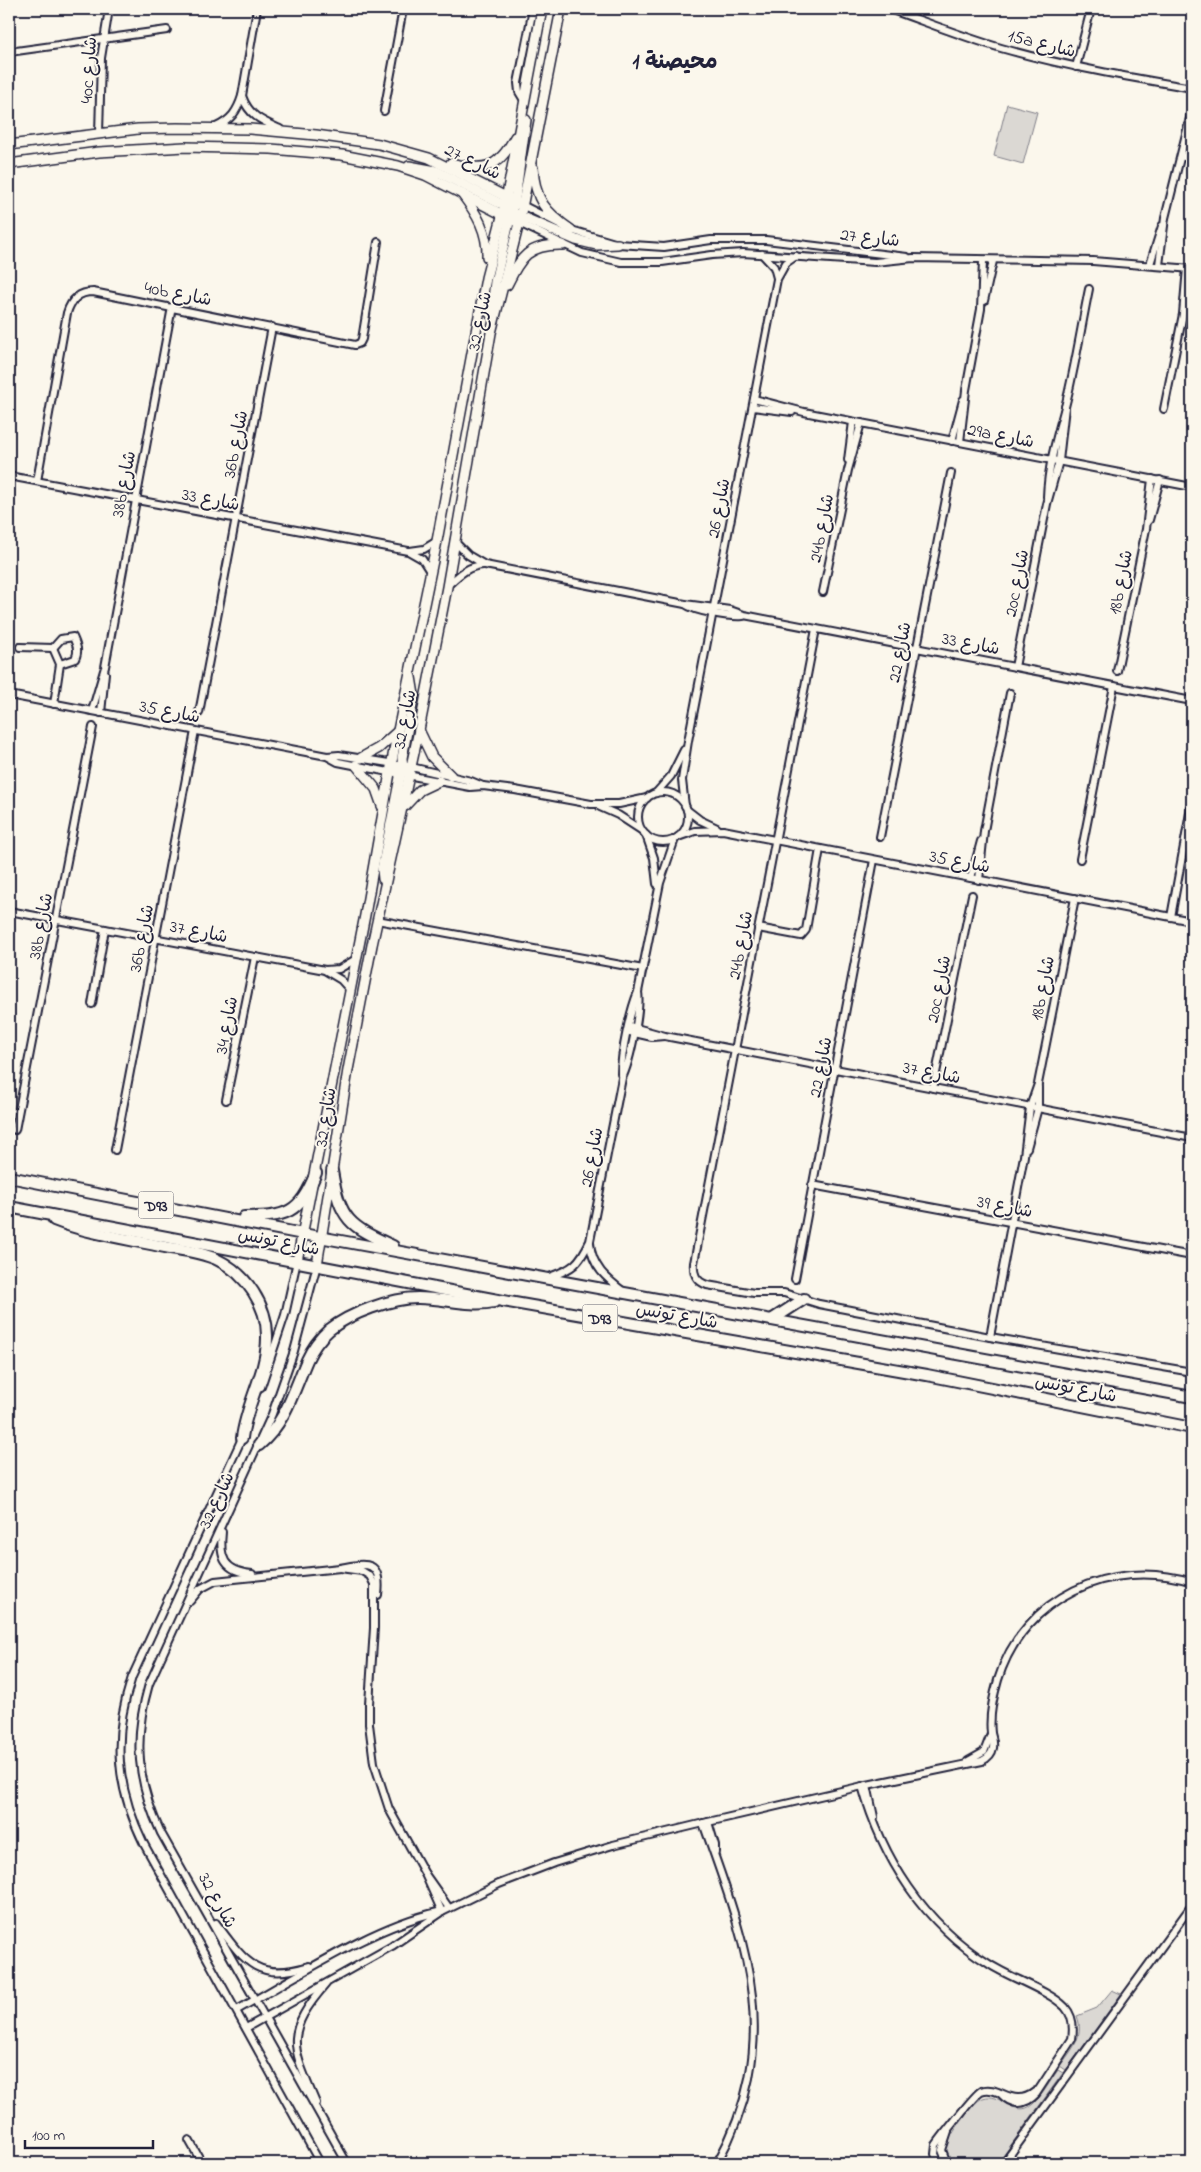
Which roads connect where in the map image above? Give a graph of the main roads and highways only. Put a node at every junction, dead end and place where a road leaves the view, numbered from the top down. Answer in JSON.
{"nodes":[{"id":1,"x":332,"y":1171,"type":"road end"},
{"id":2,"x":316,"y":1172,"type":"road end"},
{"id":3,"x":9,"y":1177,"type":"edge"},
{"id":4,"x":9,"y":1207,"type":"edge"},
{"id":5,"x":37,"y":1212,"type":"junction"},
{"id":6,"x":222,"y":1217,"type":"junction"},
{"id":7,"x":408,"y":1252,"type":"junction"},
{"id":8,"x":804,"y":1298,"type":"road end"},
{"id":9,"x":502,"y":1301,"type":"junction"},
{"id":10,"x":773,"y":1319,"type":"junction"},
{"id":11,"x":1192,"y":1397,"type":"edge"},
{"id":12,"x":1192,"y":1428,"type":"edge"},
{"id":13,"x":242,"y":1438,"type":"road end"},
{"id":14,"x":259,"y":1445,"type":"road end"}],
"edges":[{"from":1,"to":7,"type":"main road"},
{"from":2,"to":6,"type":"main road"},
{"from":3,"to":6,"type":"main road","name":"شارع تونس","number":"D93"},
{"from":4,"to":5,"type":"main road","name":"شارع تونس","number":"D93"},
{"from":5,"to":9,"type":"main road","name":"شارع تونس","number":"D93"},
{"from":5,"to":13,"type":"main road"},
{"from":6,"to":7,"type":"main road","name":"شارع تونس","number":"D93"},
{"from":7,"to":10,"type":"main road","name":"شارع تونس","number":"D93"},
{"from":8,"to":10,"type":"main road"},
{"from":9,"to":12,"type":"main road","name":"شارع تونس","number":"D93"},
{"from":9,"to":14,"type":"main road"},
{"from":10,"to":11,"type":"main road","name":"شارع تونس","number":"D93"}]}
